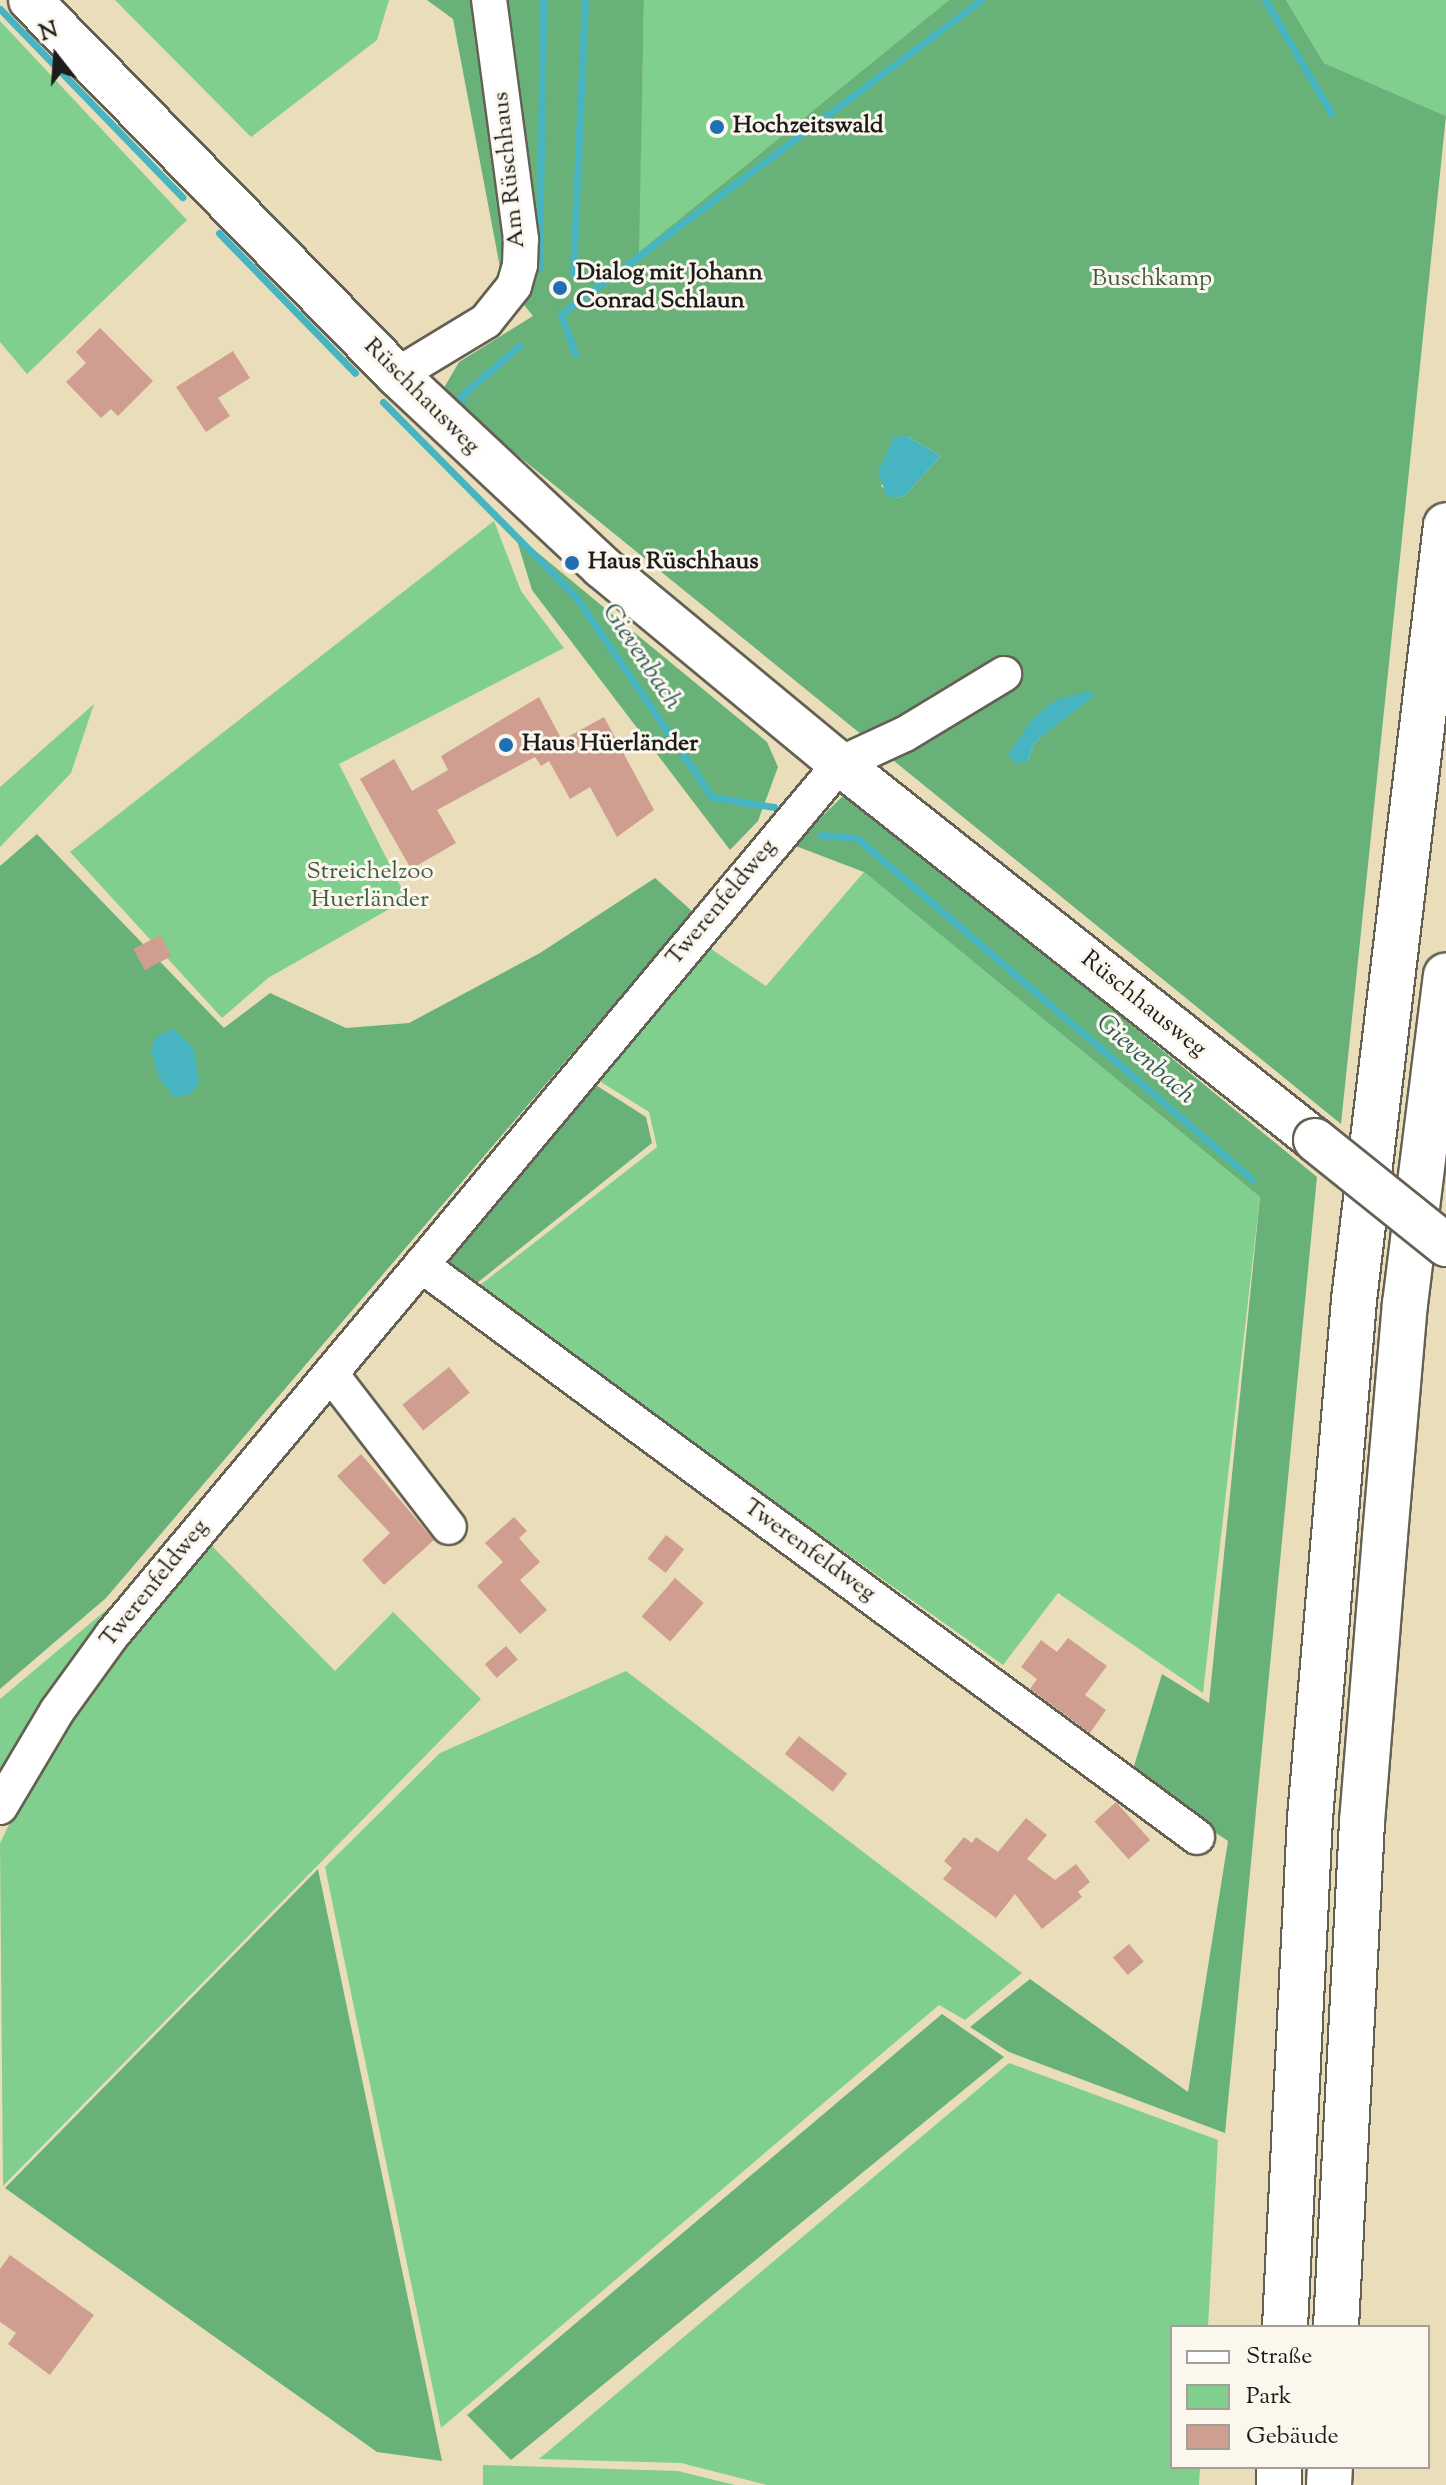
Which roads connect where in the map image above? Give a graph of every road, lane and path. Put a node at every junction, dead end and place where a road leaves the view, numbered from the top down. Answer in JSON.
{"nodes":[{"id":1,"x":30,"y":0,"type":"edge"},
{"id":2,"x":489,"y":0,"type":"edge"},
{"id":3,"x":397,"y":375,"type":"junction"},
{"id":4,"x":1446,"y":525,"type":"edge"},
{"id":5,"x":1004,"y":674,"type":"dead end"},
{"id":6,"x":840,"y":764,"type":"junction"},
{"id":7,"x":1446,"y":976,"type":"edge"},
{"id":8,"x":1446,"y":1245,"type":"edge"},
{"id":9,"x":421,"y":1265,"type":"junction"},
{"id":10,"x":331,"y":1374,"type":"junction"},
{"id":11,"x":449,"y":1527,"type":"dead end"},
{"id":12,"x":0,"y":1807,"type":"edge"},
{"id":13,"x":1197,"y":1837,"type":"dead end"},
{"id":14,"x":1285,"y":2325,"type":"edge"},
{"id":15,"x":1336,"y":2325,"type":"edge"}],
"edges":[{"from":1,"to":3,"type":"main road","name":"Rüschhausweg"},
{"from":2,"to":3,"type":"street","name":"Am Rüschhaus"},
{"from":3,"to":6,"type":"main road","name":"Rüschhausweg"},
{"from":4,"to":14,"type":"highway"},
{"from":5,"to":6,"type":"street"},
{"from":6,"to":8,"type":"main road","name":"Rüschhausweg","bridge":true},
{"from":6,"to":9,"type":"street","name":"Twerenfeldweg"},
{"from":7,"to":15,"type":"highway"},
{"from":9,"to":10,"type":"street","name":"Twerenfeldweg"},
{"from":9,"to":13,"type":"street","name":"Twerenfeldweg"},
{"from":10,"to":11,"type":"street"},
{"from":10,"to":12,"type":"street","name":"Twerenfeldweg"}]}
